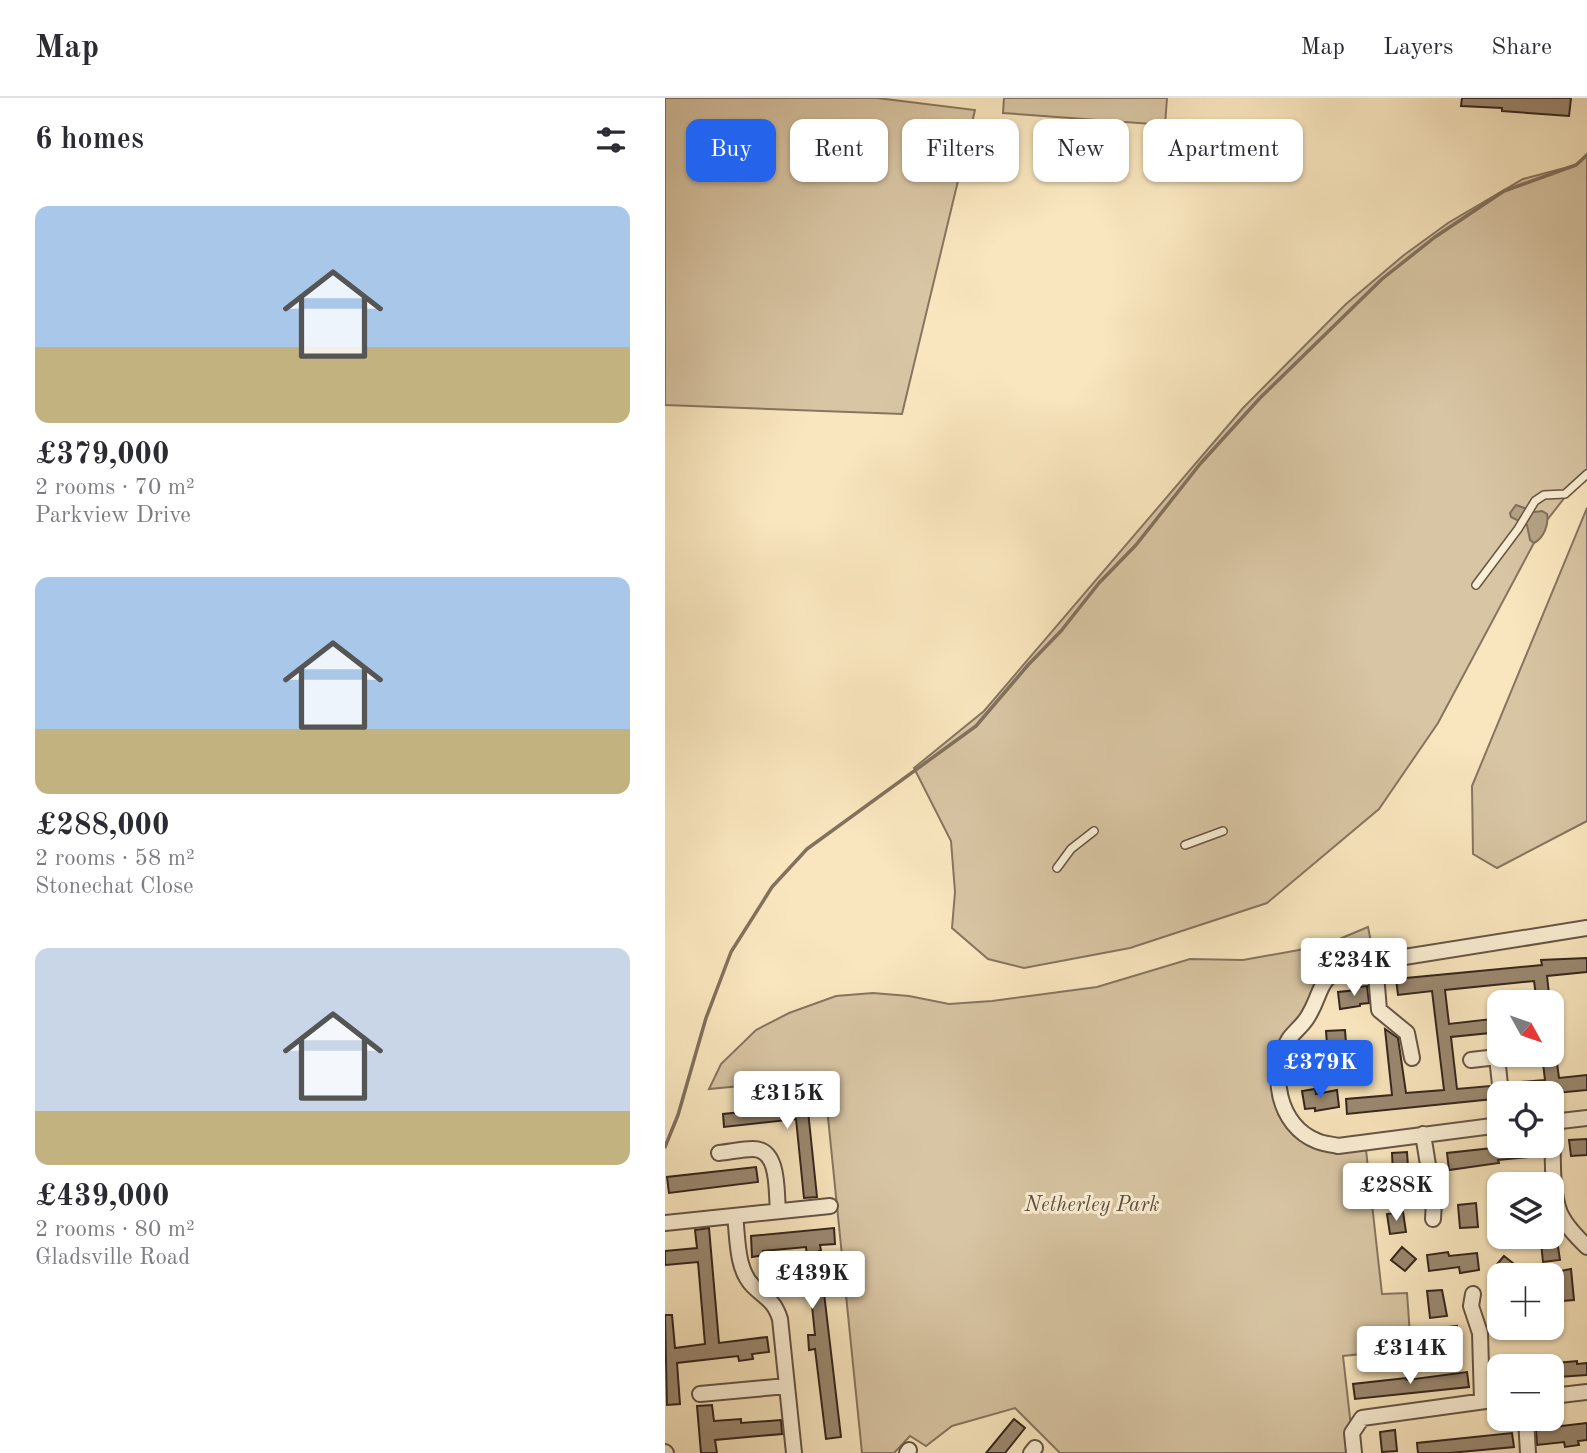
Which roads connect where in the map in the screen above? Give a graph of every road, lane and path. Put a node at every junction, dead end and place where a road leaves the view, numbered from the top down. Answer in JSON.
{"nodes":[{"id":1,"x":1587,"y":474,"type":"edge"},
{"id":2,"x":1476,"y":585,"type":"dead end"},
{"id":3,"x":1094,"y":831,"type":"dead end"},
{"id":4,"x":1223,"y":831,"type":"dead end"},
{"id":5,"x":1185,"y":845,"type":"dead end"},
{"id":6,"x":1057,"y":868,"type":"dead end"},
{"id":7,"x":1587,"y":928,"type":"edge"},
{"id":8,"x":1375,"y":962,"type":"junction"},
{"id":9,"x":1412,"y":1058,"type":"dead end"},
{"id":10,"x":1487,"y":1058,"type":"edge"},
{"id":11,"x":1471,"y":1060,"type":"dead end"},
{"id":12,"x":1587,"y":1118,"type":"edge"},
{"id":13,"x":1564,"y":1122,"type":"edge"},
{"id":14,"x":1487,"y":1127,"type":"edge"},
{"id":15,"x":1423,"y":1134,"type":"junction"},
{"id":16,"x":719,"y":1153,"type":"dead end"},
{"id":17,"x":1554,"y":1158,"type":"edge"},
{"id":18,"x":830,"y":1206,"type":"dead end"},
{"id":19,"x":779,"y":1211,"type":"junction"},
{"id":20,"x":735,"y":1216,"type":"junction"},
{"id":21,"x":1433,"y":1219,"type":"dead end"},
{"id":22,"x":665,"y":1223,"type":"edge"},
{"id":23,"x":1587,"y":1247,"type":"edge"},
{"id":24,"x":1473,"y":1294,"type":"dead end"},
{"id":25,"x":787,"y":1386,"type":"junction"},
{"id":26,"x":1587,"y":1392,"type":"edge"},
{"id":27,"x":699,"y":1394,"type":"dead end"},
{"id":28,"x":1564,"y":1395,"type":"edge"},
{"id":29,"x":1482,"y":1400,"type":"junction"},
{"id":30,"x":1487,"y":1400,"type":"edge"},
{"id":31,"x":1526,"y":1431,"type":"edge"},
{"id":32,"x":794,"y":1453,"type":"edge"},
{"id":33,"x":1354,"y":1453,"type":"edge"},
{"id":34,"x":1528,"y":1453,"type":"edge"}],
"edges":[{"from":1,"to":2,"type":"lane"},
{"from":3,"to":6,"type":"lane"},
{"from":4,"to":5,"type":"lane"},
{"from":7,"to":8,"type":"street"},
{"from":8,"to":9,"type":"street"},
{"from":8,"to":15,"type":"street"},
{"from":10,"to":11,"type":"street"},
{"from":12,"to":13,"type":"street"},
{"from":14,"to":15,"type":"street"},
{"from":15,"to":21,"type":"street"},
{"from":16,"to":19,"type":"street"},
{"from":17,"to":23,"type":"street"},
{"from":18,"to":19,"type":"street"},
{"from":19,"to":20,"type":"street"},
{"from":20,"to":22,"type":"street"},
{"from":20,"to":25,"type":"street"},
{"from":24,"to":29,"type":"street"},
{"from":25,"to":27,"type":"street"},
{"from":25,"to":32,"type":"street"},
{"from":26,"to":28,"type":"street"},
{"from":29,"to":30,"type":"street"},
{"from":29,"to":33,"type":"street"},
{"from":31,"to":34,"type":"street"}]}
